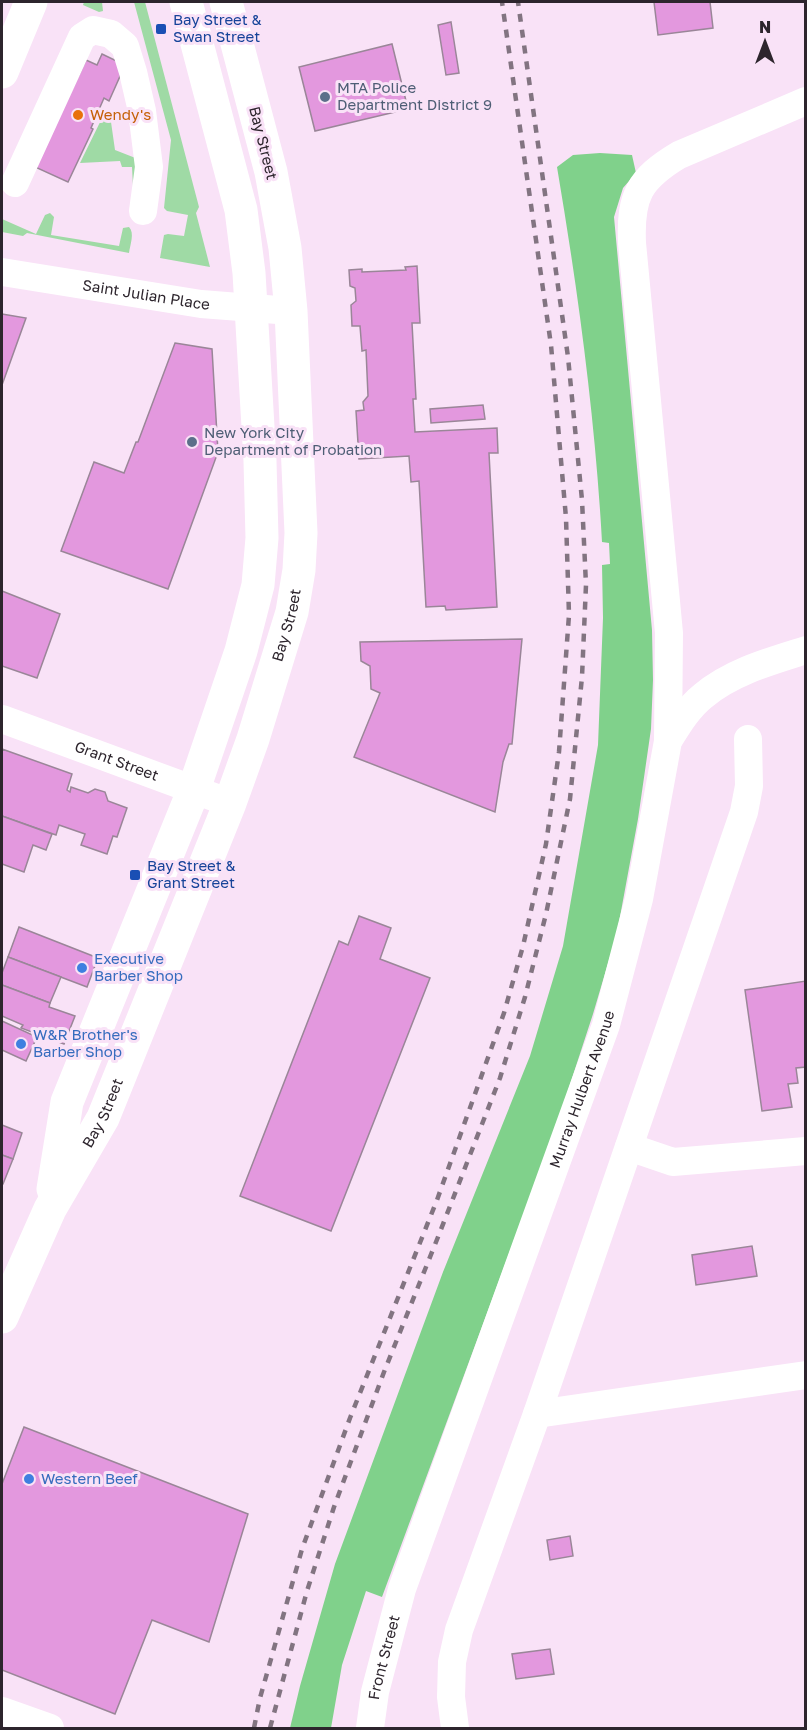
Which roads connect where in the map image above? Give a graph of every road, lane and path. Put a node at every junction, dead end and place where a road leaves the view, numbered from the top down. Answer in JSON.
{"nodes":[{"id":1,"x":31,"y":2,"type":"edge"},
{"id":2,"x":186,"y":2,"type":"edge"},
{"id":3,"x":226,"y":2,"type":"edge"},
{"id":4,"x":2,"y":72,"type":"edge"},
{"id":5,"x":806,"y":101,"type":"edge"},
{"id":6,"x":15,"y":183,"type":"dead end"},
{"id":7,"x":143,"y":211,"type":"dead end"},
{"id":8,"x":2,"y":272,"type":"edge"},
{"id":9,"x":251,"y":308,"type":"junction"},
{"id":10,"x":291,"y":311,"type":"junction"},
{"id":11,"x":806,"y":651,"type":"edge"},
{"id":12,"x":2,"y":719,"type":"edge"},
{"id":13,"x":748,"y":739,"type":"dead end"},
{"id":14,"x":668,"y":741,"type":"junction"},
{"id":15,"x":194,"y":789,"type":"junction"},
{"id":16,"x":230,"y":803,"type":"junction"},
{"id":17,"x":629,"y":1147,"type":"junction"},
{"id":18,"x":806,"y":1151,"type":"edge"},
{"id":19,"x":50,"y":1209,"type":"junction"},
{"id":20,"x":2,"y":1317,"type":"edge"},
{"id":21,"x":806,"y":1375,"type":"edge"},
{"id":22,"x":537,"y":1414,"type":"junction"},
{"id":23,"x":402,"y":1589,"type":"joint"},
{"id":24,"x":2,"y":1711,"type":"edge"},
{"id":25,"x":50,"y":1728,"type":"edge"},
{"id":26,"x":370,"y":1728,"type":"edge"},
{"id":27,"x":455,"y":1728,"type":"edge"}],
"edges":[{"from":1,"to":4,"type":"main road"},
{"from":2,"to":9,"type":"main road","name":"Bay Street"},
{"from":3,"to":10,"type":"main road","name":"Bay Street"},
{"from":5,"to":14,"type":"street"},
{"from":6,"to":7,"type":"street"},
{"from":8,"to":9,"type":"street","name":"Saint Julian Place"},
{"from":9,"to":10,"type":"street","name":"Saint Julian Place"},
{"from":9,"to":15,"type":"main road","name":"Bay Street"},
{"from":10,"to":16,"type":"main road","name":"Bay Street"},
{"from":11,"to":14,"type":"street","name":"Murray Hulbert Avenue"},
{"from":12,"to":15,"type":"street","name":"Grant Street"},
{"from":13,"to":17,"type":"street"},
{"from":14,"to":23,"type":"street","name":"Murray Hulbert Avenue"},
{"from":15,"to":16,"type":"street","name":"Grant Street"},
{"from":15,"to":19,"type":"main road","name":"Bay Street"},
{"from":16,"to":19,"type":"main road","name":"Bay Street"},
{"from":17,"to":18,"type":"street"},
{"from":17,"to":22,"type":"street"},
{"from":19,"to":20,"type":"main road","name":"Bay Street"},
{"from":21,"to":22,"type":"street"},
{"from":22,"to":27,"type":"street"},
{"from":23,"to":26,"type":"street","name":"Front Street"},
{"from":24,"to":25,"type":"street"}]}
